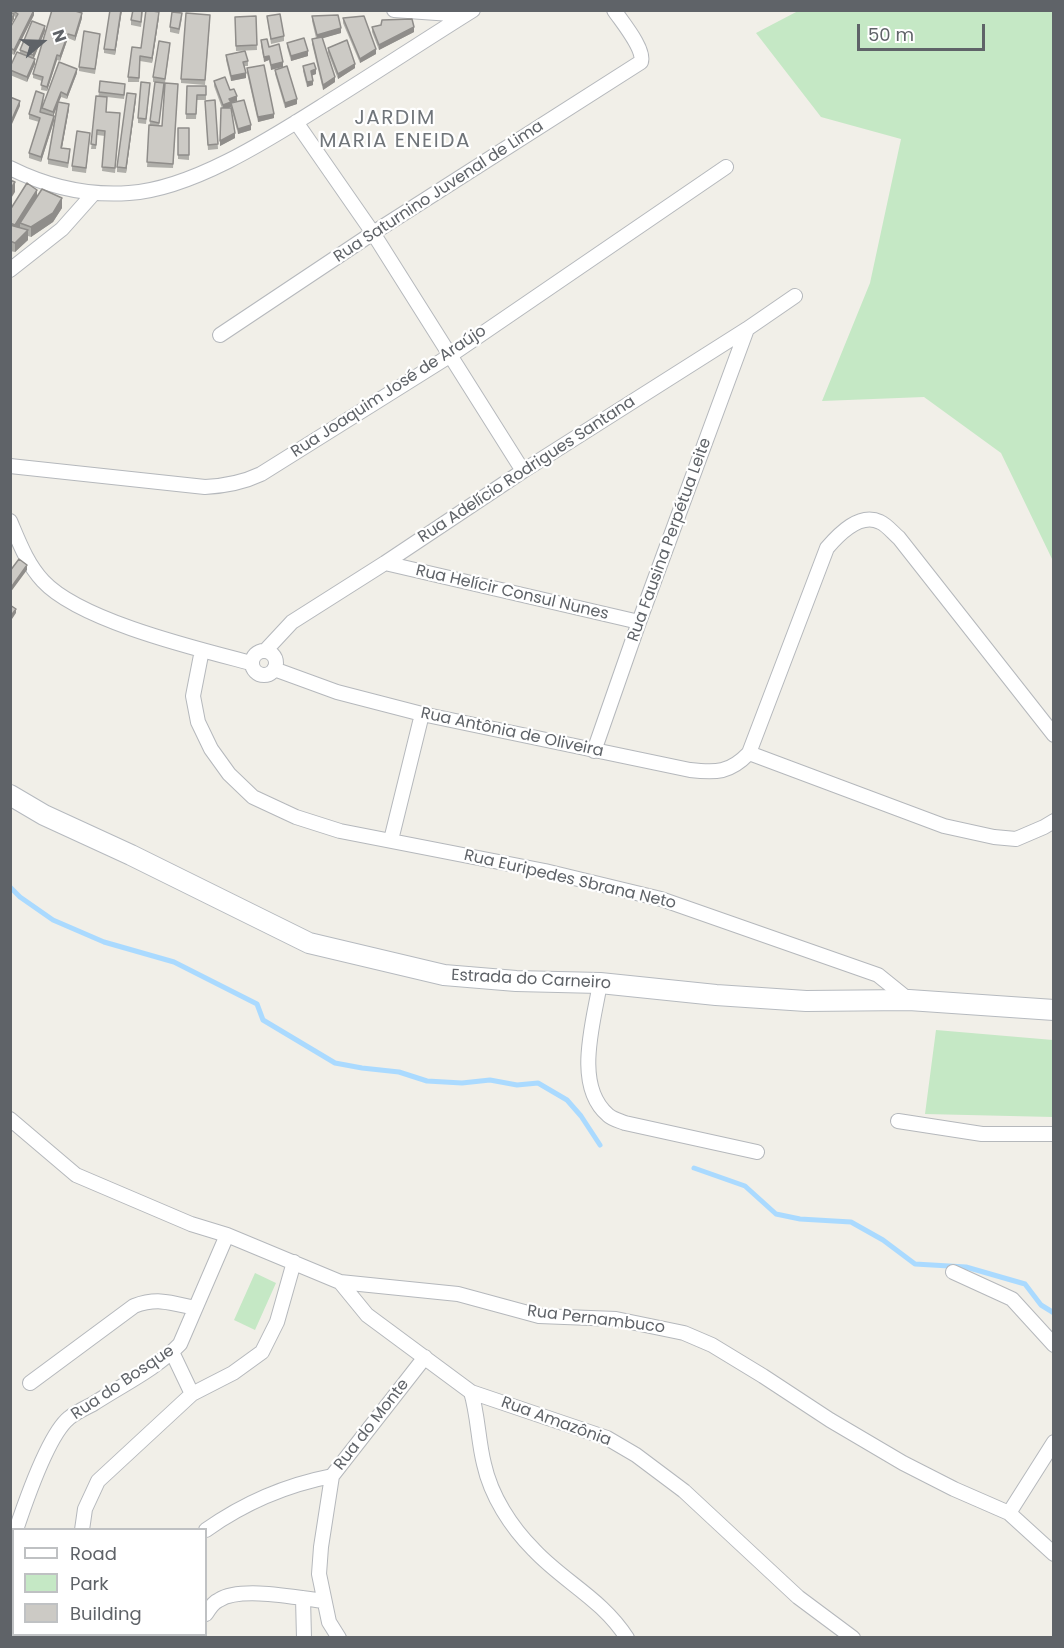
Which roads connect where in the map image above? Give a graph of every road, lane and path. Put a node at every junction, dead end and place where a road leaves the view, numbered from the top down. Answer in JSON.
{"nodes":[{"id":1,"x":394,"y":10,"type":"edge"},
{"id":2,"x":614,"y":10,"type":"edge"},
{"id":3,"x":469,"y":13,"type":"edge"},
{"id":4,"x":296,"y":122,"type":"junction"},
{"id":5,"x":726,"y":167,"type":"dead end"},
{"id":6,"x":10,"y":168,"type":"edge"},
{"id":7,"x":94,"y":193,"type":"junction"},
{"id":8,"x":373,"y":233,"type":"junction"},
{"id":9,"x":10,"y":270,"type":"edge"},
{"id":10,"x":795,"y":296,"type":"dead end"},
{"id":11,"x":747,"y":329,"type":"junction"},
{"id":12,"x":220,"y":334,"type":"dead end"},
{"id":13,"x":451,"y":355,"type":"junction"},
{"id":14,"x":10,"y":466,"type":"edge"},
{"id":15,"x":523,"y":471,"type":"junction"},
{"id":16,"x":10,"y":521,"type":"edge"},
{"id":17,"x":385,"y":563,"type":"junction"},
{"id":18,"x":639,"y":622,"type":"junction"},
{"id":19,"x":202,"y":650,"type":"junction"},
{"id":20,"x":265,"y":651,"type":"junction"},
{"id":21,"x":251,"y":663,"type":"junction"},
{"id":22,"x":274,"y":669,"type":"junction"},
{"id":23,"x":422,"y":714,"type":"junction"},
{"id":24,"x":1053,"y":735,"type":"edge"},
{"id":25,"x":594,"y":751,"type":"junction"},
{"id":26,"x":749,"y":753,"type":"junction"},
{"id":27,"x":10,"y":795,"type":"edge"},
{"id":28,"x":1053,"y":821,"type":"edge"},
{"id":29,"x":391,"y":840,"type":"junction"},
{"id":30,"x":600,"y":983,"type":"junction"},
{"id":31,"x":909,"y":1000,"type":"junction"},
{"id":32,"x":1053,"y":1010,"type":"edge"},
{"id":33,"x":10,"y":1119,"type":"edge"},
{"id":34,"x":898,"y":1121,"type":"dead end"},
{"id":35,"x":1053,"y":1134,"type":"edge"},
{"id":36,"x":757,"y":1152,"type":"dead end"},
{"id":37,"x":227,"y":1235,"type":"junction"},
{"id":38,"x":294,"y":1262,"type":"junction"},
{"id":39,"x":953,"y":1272,"type":"dead end"},
{"id":40,"x":340,"y":1282,"type":"junction"},
{"id":41,"x":195,"y":1308,"type":"junction"},
{"id":42,"x":1053,"y":1345,"type":"edge"},
{"id":43,"x":172,"y":1352,"type":"junction"},
{"id":44,"x":425,"y":1356,"type":"junction"},
{"id":45,"x":30,"y":1383,"type":"dead end"},
{"id":46,"x":471,"y":1392,"type":"junction"},
{"id":47,"x":192,"y":1394,"type":"junction"},
{"id":48,"x":1053,"y":1442,"type":"edge"},
{"id":49,"x":332,"y":1476,"type":"junction"},
{"id":50,"x":1009,"y":1513,"type":"junction"},
{"id":51,"x":17,"y":1528,"type":"edge"},
{"id":52,"x":82,"y":1528,"type":"edge"},
{"id":53,"x":207,"y":1529,"type":"edge"},
{"id":54,"x":1053,"y":1554,"type":"edge"},
{"id":55,"x":303,"y":1598,"type":"junction"},
{"id":56,"x":324,"y":1601,"type":"junction"},
{"id":57,"x":207,"y":1613,"type":"edge"},
{"id":58,"x":304,"y":1638,"type":"edge"},
{"id":59,"x":339,"y":1638,"type":"edge"},
{"id":60,"x":627,"y":1638,"type":"edge"},
{"id":61,"x":853,"y":1638,"type":"edge"}],
"edges":[{"from":1,"to":3,"type":"street"},
{"from":2,"to":8,"type":"street","name":"Rua Saturnino Juvenal de Lima"},
{"from":3,"to":4,"type":"street"},
{"from":4,"to":7,"type":"street"},
{"from":4,"to":8,"type":"street"},
{"from":5,"to":13,"type":"street","name":"Rua Joaquim José de Araújo"},
{"from":6,"to":7,"type":"street"},
{"from":7,"to":9,"type":"street"},
{"from":8,"to":12,"type":"street","name":"Rua Saturnino Juvenal de Lima"},
{"from":8,"to":13,"type":"street"},
{"from":10,"to":11,"type":"street","name":"Rua Adelício Rodrigues Santana"},
{"from":11,"to":15,"type":"street","name":"Rua Adelício Rodrigues Santana"},
{"from":11,"to":18,"type":"street","name":"Rua Fausina Perpétua Leite"},
{"from":13,"to":14,"type":"street","name":"Rua Joaquim José de Araújo"},
{"from":13,"to":15,"type":"street"},
{"from":15,"to":17,"type":"street","name":"Rua Adelício Rodrigues Santana"},
{"from":16,"to":19,"type":"street"},
{"from":17,"to":18,"type":"street","name":"Rua Helícir Consul Nunes"},
{"from":17,"to":20,"type":"street","name":"Rua Adelício Rodrigues Santana"},
{"from":18,"to":25,"type":"street","name":"Rua Fausina Perpétua Leite"},
{"from":19,"to":21,"type":"street"},
{"from":19,"to":29,"type":"street","name":"Rua Euripedes Sbrana Neto"},
{"from":20,"to":21,"type":"street"},
{"from":20,"to":22,"type":"street"},
{"from":21,"to":22,"type":"street"},
{"from":22,"to":23,"type":"street","name":"Rua Antônia de Oliveira"},
{"from":23,"to":25,"type":"street","name":"Rua Antônia de Oliveira"},
{"from":23,"to":29,"type":"street"},
{"from":24,"to":26,"type":"street"},
{"from":25,"to":26,"type":"street","name":"Rua Antônia de Oliveira"},
{"from":26,"to":28,"type":"street"},
{"from":27,"to":30,"type":"street","name":"Estrada do Carneiro"},
{"from":29,"to":31,"type":"street","name":"Rua Euripedes Sbrana Neto"},
{"from":30,"to":31,"type":"street","name":"Estrada do Carneiro"},
{"from":30,"to":36,"type":"street"},
{"from":31,"to":32,"type":"street","name":"Estrada do Carneiro"},
{"from":33,"to":37,"type":"street","name":"Rua Pernambuco"},
{"from":34,"to":35,"type":"street"},
{"from":37,"to":38,"type":"street","name":"Rua Pernambuco"},
{"from":37,"to":41,"type":"street","name":"Rua do Bosque"},
{"from":38,"to":40,"type":"street","name":"Rua Pernambuco"},
{"from":38,"to":47,"type":"street"},
{"from":39,"to":42,"type":"street"},
{"from":40,"to":44,"type":"street","name":"Rua Amazônia"},
{"from":40,"to":50,"type":"street","name":"Rua Pernambuco"},
{"from":41,"to":43,"type":"street","name":"Rua do Bosque"},
{"from":41,"to":45,"type":"street"},
{"from":43,"to":47,"type":"street"},
{"from":43,"to":51,"type":"street","name":"Rua do Bosque"},
{"from":44,"to":46,"type":"street","name":"Rua Amazônia"},
{"from":44,"to":49,"type":"street","name":"Rua do Monte"},
{"from":46,"to":60,"type":"street"},
{"from":46,"to":61,"type":"street","name":"Rua Amazônia"},
{"from":47,"to":52,"type":"street"},
{"from":48,"to":50,"type":"street"},
{"from":49,"to":53,"type":"street"},
{"from":49,"to":56,"type":"street","name":"Rua do Monte"},
{"from":50,"to":54,"type":"street","name":"Rua Pernambuco"},
{"from":55,"to":56,"type":"street"},
{"from":55,"to":57,"type":"street"},
{"from":55,"to":58,"type":"street"},
{"from":56,"to":59,"type":"street","name":"Rua do Monte"}]}
